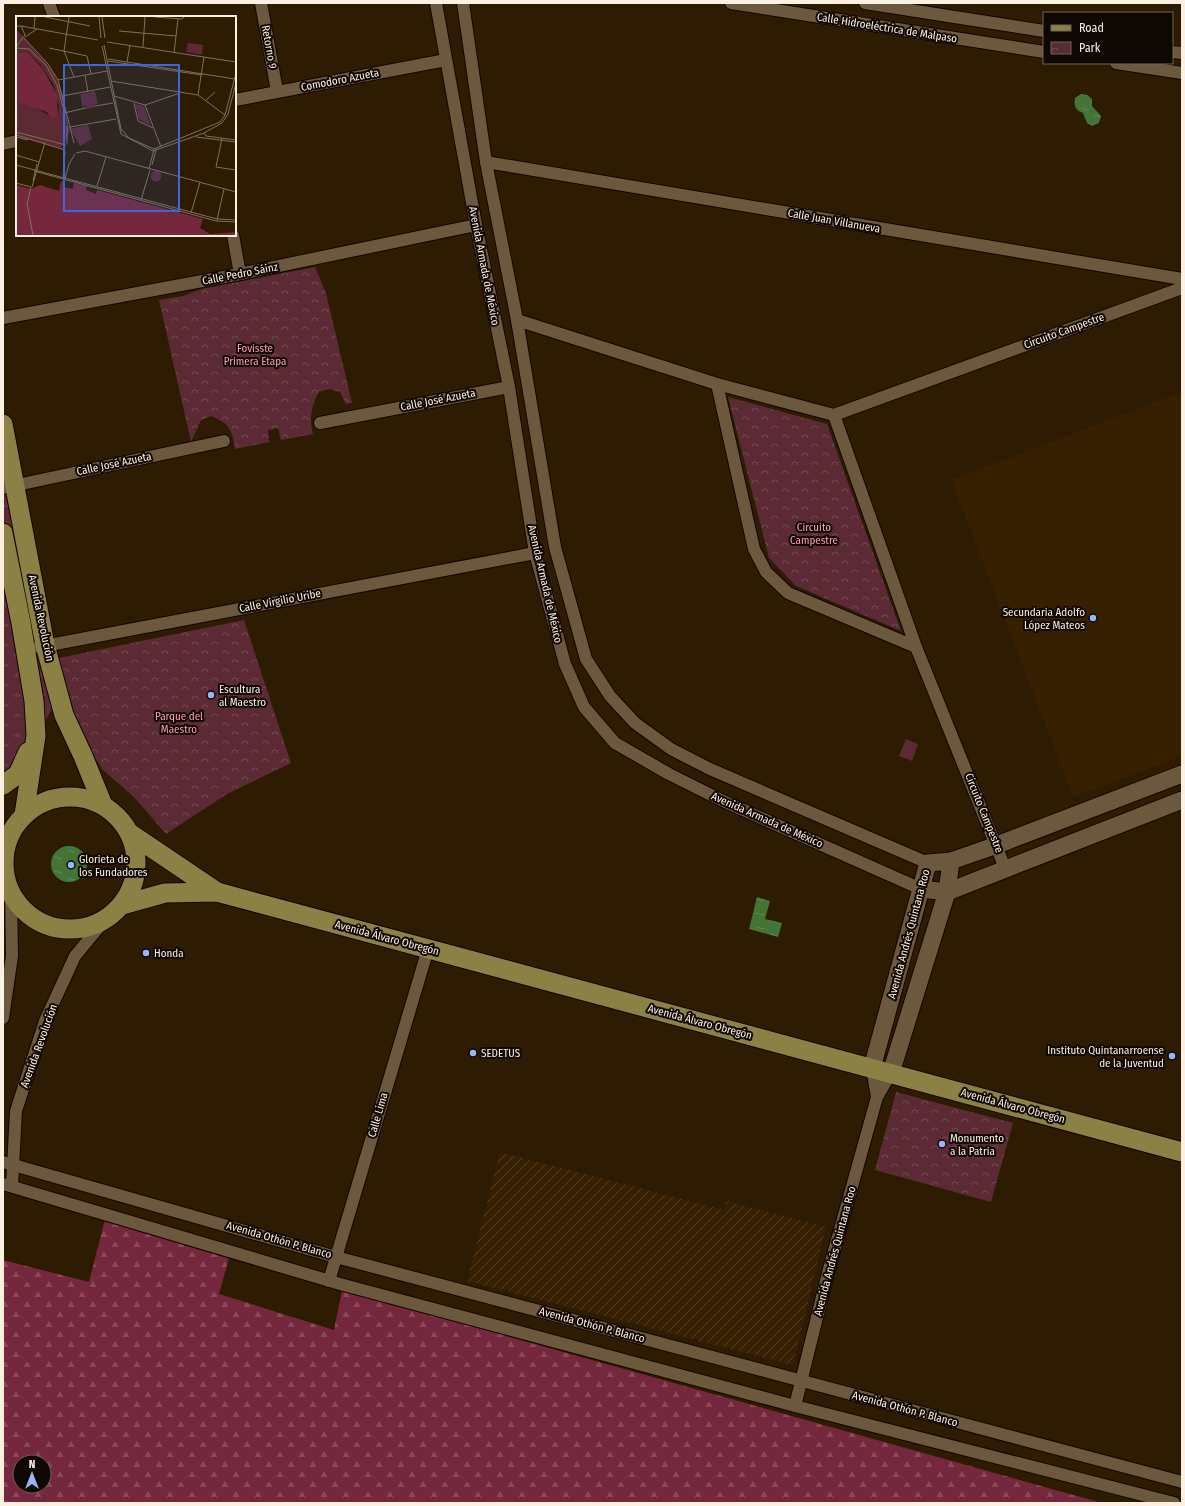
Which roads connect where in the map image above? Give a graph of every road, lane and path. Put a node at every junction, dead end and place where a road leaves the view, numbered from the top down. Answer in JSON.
{"nodes":[{"id":1,"x":49,"y":3,"type":"edge"},
{"id":2,"x":262,"y":3,"type":"edge"},
{"id":3,"x":436,"y":3,"type":"edge"},
{"id":4,"x":463,"y":3,"type":"edge"},
{"id":5,"x":731,"y":3,"type":"edge"},
{"id":6,"x":865,"y":3,"type":"edge"},
{"id":7,"x":54,"y":16,"type":"edge"},
{"id":8,"x":1013,"y":26,"type":"junction"},
{"id":9,"x":1043,"y":31,"type":"edge"},
{"id":10,"x":1011,"y":47,"type":"junction"},
{"id":11,"x":1043,"y":52,"type":"edge"},
{"id":12,"x":446,"y":60,"type":"junction"},
{"id":13,"x":1123,"y":64,"type":"edge"},
{"id":14,"x":1182,"y":73,"type":"edge"},
{"id":15,"x":277,"y":92,"type":"junction"},
{"id":16,"x":236,"y":100,"type":"edge"},
{"id":17,"x":16,"y":141,"type":"edge"},
{"id":18,"x":3,"y":144,"type":"edge"},
{"id":19,"x":486,"y":162,"type":"junction"},
{"id":20,"x":476,"y":225,"type":"junction"},
{"id":21,"x":233,"y":236,"type":"edge"},
{"id":22,"x":240,"y":274,"type":"junction"},
{"id":23,"x":1182,"y":279,"type":"edge"},
{"id":24,"x":1182,"y":288,"type":"edge"},
{"id":25,"x":3,"y":318,"type":"edge"},
{"id":26,"x":517,"y":320,"type":"junction"},
{"id":27,"x":717,"y":384,"type":"junction"},
{"id":28,"x":509,"y":387,"type":"junction"},
{"id":29,"x":834,"y":415,"type":"junction"},
{"id":30,"x":320,"y":422,"type":"dead end"},
{"id":31,"x":3,"y":424,"type":"edge"},
{"id":32,"x":224,"y":441,"type":"dead end"},
{"id":33,"x":8,"y":486,"type":"edge"},
{"id":34,"x":3,"y":533,"type":"edge"},
{"id":35,"x":536,"y":553,"type":"junction"},
{"id":36,"x":45,"y":646,"type":"junction"},
{"id":37,"x":916,"y":648,"type":"junction"},
{"id":38,"x":25,"y":650,"type":"junction"},
{"id":39,"x":36,"y":736,"type":"junction"},
{"id":40,"x":1182,"y":774,"type":"edge"},
{"id":41,"x":3,"y":785,"type":"edge"},
{"id":42,"x":1182,"y":800,"type":"edge"},
{"id":43,"x":103,"y":805,"type":"junction"},
{"id":44,"x":14,"y":820,"type":"edge"},
{"id":45,"x":131,"y":834,"type":"junction"},
{"id":46,"x":997,"y":846,"type":"junction"},
{"id":47,"x":951,"y":861,"type":"junction"},
{"id":48,"x":928,"y":863,"type":"junction"},
{"id":49,"x":1005,"y":868,"type":"junction"},
{"id":50,"x":4,"y":874,"type":"edge"},
{"id":51,"x":922,"y":889,"type":"junction"},
{"id":52,"x":217,"y":892,"type":"junction"},
{"id":53,"x":947,"y":892,"type":"junction"},
{"id":54,"x":10,"y":893,"type":"junction"},
{"id":55,"x":122,"y":905,"type":"junction"},
{"id":56,"x":106,"y":920,"type":"junction"},
{"id":57,"x":428,"y":949,"type":"junction"},
{"id":58,"x":3,"y":1018,"type":"edge"},
{"id":59,"x":872,"y":1068,"type":"junction"},
{"id":60,"x":891,"y":1074,"type":"junction"},
{"id":61,"x":876,"y":1097,"type":"junction"},
{"id":62,"x":1182,"y":1152,"type":"edge"},
{"id":63,"x":8,"y":1163,"type":"edge"},
{"id":64,"x":7,"y":1185,"type":"edge"},
{"id":65,"x":336,"y":1257,"type":"junction"},
{"id":66,"x":329,"y":1281,"type":"junction"},
{"id":67,"x":800,"y":1381,"type":"junction"},
{"id":68,"x":795,"y":1406,"type":"junction"},
{"id":69,"x":1182,"y":1482,"type":"edge"},
{"id":70,"x":1174,"y":1503,"type":"edge"}],
"edges":[{"from":1,"to":7,"type":"street"},
{"from":2,"to":15,"type":"street","name":"Retorno 9"},
{"from":3,"to":12,"type":"street","name":"Avenida Armada de México"},
{"from":4,"to":19,"type":"street","name":"Avenida Armada de México"},
{"from":5,"to":10,"type":"street","name":"Calle Hidroeléctrica de Malpaso"},
{"from":6,"to":8,"type":"street","name":"Calle Hidroeléctrica de Malpaso"},
{"from":8,"to":9,"type":"street","name":"Calle Hidroeléctrica de Malpaso"},
{"from":8,"to":10,"type":"street"},
{"from":10,"to":11,"type":"street","name":"Calle Hidroeléctrica de Malpaso"},
{"from":12,"to":15,"type":"street","name":"Comodoro Azueta"},
{"from":12,"to":20,"type":"street","name":"Avenida Armada de México"},
{"from":13,"to":14,"type":"street"},
{"from":15,"to":16,"type":"street","name":"Comodoro Azueta"},
{"from":17,"to":18,"type":"street"},
{"from":19,"to":23,"type":"street","name":"Calle Juan Villanueva"},
{"from":19,"to":26,"type":"street","name":"Avenida Armada de México"},
{"from":20,"to":22,"type":"street","name":"Calle Pedro Sáinz"},
{"from":20,"to":28,"type":"street","name":"Avenida Armada de México"},
{"from":21,"to":22,"type":"street"},
{"from":22,"to":25,"type":"street","name":"Calle Pedro Sáinz"},
{"from":24,"to":29,"type":"street","name":"Circuito Campestre"},
{"from":26,"to":27,"type":"street"},
{"from":26,"to":48,"type":"street","name":"Avenida Armada de México"},
{"from":27,"to":29,"type":"street"},
{"from":27,"to":37,"type":"street"},
{"from":28,"to":30,"type":"street","name":"Calle José Azueta"},
{"from":28,"to":35,"type":"street","name":"Avenida Armada de México"},
{"from":29,"to":37,"type":"street","name":"Circuito Campestre"},
{"from":31,"to":33,"type":"main road","name":"Avenida Revolución"},
{"from":32,"to":33,"type":"street","name":"Calle José Azueta"},
{"from":33,"to":36,"type":"main road","name":"Avenida Revolución"},
{"from":34,"to":38,"type":"main road","name":"Avenida Revolución"},
{"from":35,"to":36,"type":"street","name":"Calle Virgilio Uribe"},
{"from":35,"to":51,"type":"street","name":"Avenida Armada de México"},
{"from":36,"to":38,"type":"street","name":"Calle Virgilio Uribe"},
{"from":36,"to":43,"type":"main road","name":"Avenida Revolución"},
{"from":37,"to":46,"type":"street","name":"Circuito Campestre"},
{"from":38,"to":39,"type":"main road","name":"Avenida Revolución"},
{"from":39,"to":41,"type":"main road"},
{"from":39,"to":44,"type":"main road","name":"Avenida Revolución"},
{"from":40,"to":46,"type":"main road","name":"Avenida Andrés Quintana Roo"},
{"from":42,"to":49,"type":"main road"},
{"from":43,"to":44,"type":"main road","name":"Avenida Álvaro Obregón"},
{"from":43,"to":45,"type":"main road","name":"Avenida Álvaro Obregón"},
{"from":44,"to":50,"type":"main road","name":"Avenida Álvaro Obregón"},
{"from":45,"to":52,"type":"main road","name":"Avenida Álvaro Obregón"},
{"from":45,"to":55,"type":"main road","name":"Avenida Álvaro Obregón"},
{"from":46,"to":47,"type":"main road","name":"Avenida Andrés Quintana Roo"},
{"from":46,"to":49,"type":"street","name":"Circuito Campestre"},
{"from":47,"to":48,"type":"main road","name":"Avenida Andrés Quintana Roo"},
{"from":47,"to":53,"type":"main road","name":"Avenida Andrés Quintana Roo"},
{"from":48,"to":51,"type":"main road","name":"Avenida Andrés Quintana Roo"},
{"from":49,"to":53,"type":"main road"},
{"from":50,"to":54,"type":"main road","name":"Avenida Álvaro Obregón"},
{"from":51,"to":53,"type":"main road","name":"Avenida Armada de México"},
{"from":51,"to":59,"type":"main road","name":"Avenida Andrés Quintana Roo"},
{"from":52,"to":55,"type":"main road","name":"Avenida Álvaro Obregón"},
{"from":52,"to":57,"type":"main road","name":"Avenida Álvaro Obregón"},
{"from":53,"to":60,"type":"main road","name":"Avenida Andrés Quintana Roo"},
{"from":54,"to":56,"type":"main road","name":"Avenida Álvaro Obregón"},
{"from":54,"to":58,"type":"street"},
{"from":55,"to":56,"type":"main road","name":"Avenida Álvaro Obregón"},
{"from":56,"to":63,"type":"street","name":"Avenida Revolución"},
{"from":57,"to":59,"type":"main road","name":"Avenida Álvaro Obregón"},
{"from":57,"to":65,"type":"street","name":"Calle Lima"},
{"from":59,"to":60,"type":"main road","name":"Avenida Álvaro Obregón"},
{"from":59,"to":61,"type":"street","name":"Avenida Andrés Quintana Roo"},
{"from":60,"to":61,"type":"street","name":"Avenida Andrés Quintana Roo"},
{"from":60,"to":62,"type":"main road","name":"Avenida Álvaro Obregón"},
{"from":61,"to":67,"type":"street","name":"Avenida Andrés Quintana Roo"},
{"from":63,"to":64,"type":"street","name":"Avenida Revolución"},
{"from":63,"to":65,"type":"street","name":"Avenida Othón P. Blanco"},
{"from":64,"to":66,"type":"street"},
{"from":65,"to":66,"type":"street","name":"Calle Lima"},
{"from":65,"to":67,"type":"street","name":"Avenida Othón P. Blanco"},
{"from":66,"to":68,"type":"street"},
{"from":67,"to":68,"type":"street","name":"Avenida Andrés Quintana Roo"},
{"from":67,"to":69,"type":"street","name":"Avenida Othón P. Blanco"},
{"from":68,"to":70,"type":"street"}]}
